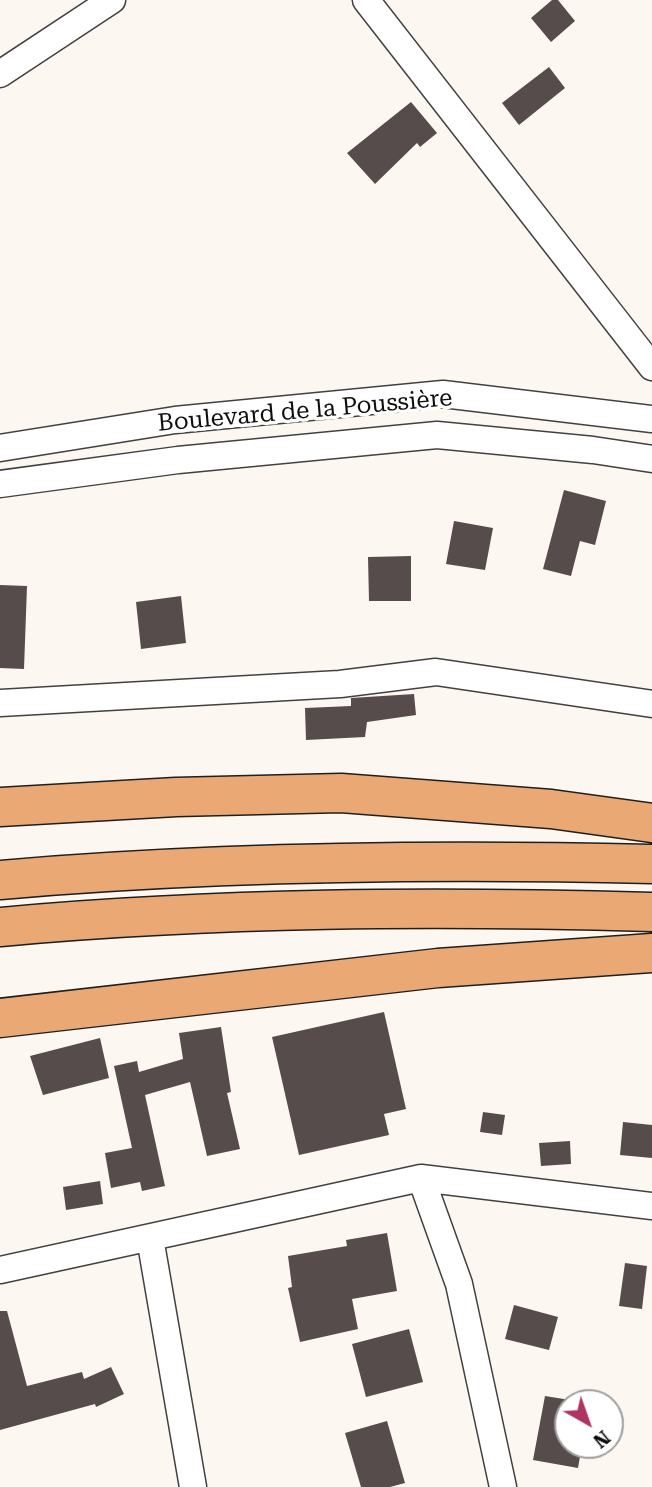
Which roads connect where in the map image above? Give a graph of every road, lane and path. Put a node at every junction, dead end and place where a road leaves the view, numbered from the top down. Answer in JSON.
{"nodes":[{"id":1,"x":112,"y":0,"type":"edge"},
{"id":2,"x":366,"y":0,"type":"edge"},
{"id":3,"x":0,"y":74,"type":"edge"},
{"id":4,"x":652,"y":367,"type":"edge"},
{"id":5,"x":652,"y":419,"type":"edge"},
{"id":6,"x":0,"y":448,"type":"edge"},
{"id":7,"x":652,"y":459,"type":"edge"},
{"id":8,"x":0,"y":484,"type":"edge"},
{"id":9,"x":0,"y":703,"type":"edge"},
{"id":10,"x":652,"y":704,"type":"edge"},
{"id":11,"x":0,"y":807,"type":"edge"},
{"id":12,"x":652,"y":823,"type":"edge"},
{"id":13,"x":652,"y":864,"type":"edge"},
{"id":14,"x":0,"y":880,"type":"edge"},
{"id":15,"x":652,"y":912,"type":"edge"},
{"id":16,"x":0,"y":927,"type":"edge"},
{"id":17,"x":652,"y":953,"type":"edge"},
{"id":18,"x":0,"y":1018,"type":"edge"},
{"id":19,"x":421,"y":1178,"type":"junction"},
{"id":20,"x":652,"y":1206,"type":"edge"},
{"id":21,"x":150,"y":1238,"type":"junction"},
{"id":22,"x":0,"y":1270,"type":"edge"},
{"id":23,"x":193,"y":1487,"type":"edge"},
{"id":24,"x":503,"y":1487,"type":"edge"}],
"edges":[{"from":1,"to":3,"type":"street"},
{"from":2,"to":4,"type":"street"},
{"from":5,"to":6,"type":"street","name":"Boulevard de la Poussière"},
{"from":7,"to":8,"type":"street","name":"Boulevard de la Poussière"},
{"from":9,"to":10,"type":"street"},
{"from":11,"to":12,"type":"main road"},
{"from":13,"to":14,"type":"main road"},
{"from":15,"to":16,"type":"main road"},
{"from":17,"to":18,"type":"main road"},
{"from":19,"to":20,"type":"street"},
{"from":19,"to":21,"type":"street"},
{"from":19,"to":24,"type":"street"},
{"from":21,"to":22,"type":"street"},
{"from":21,"to":23,"type":"street"}]}
